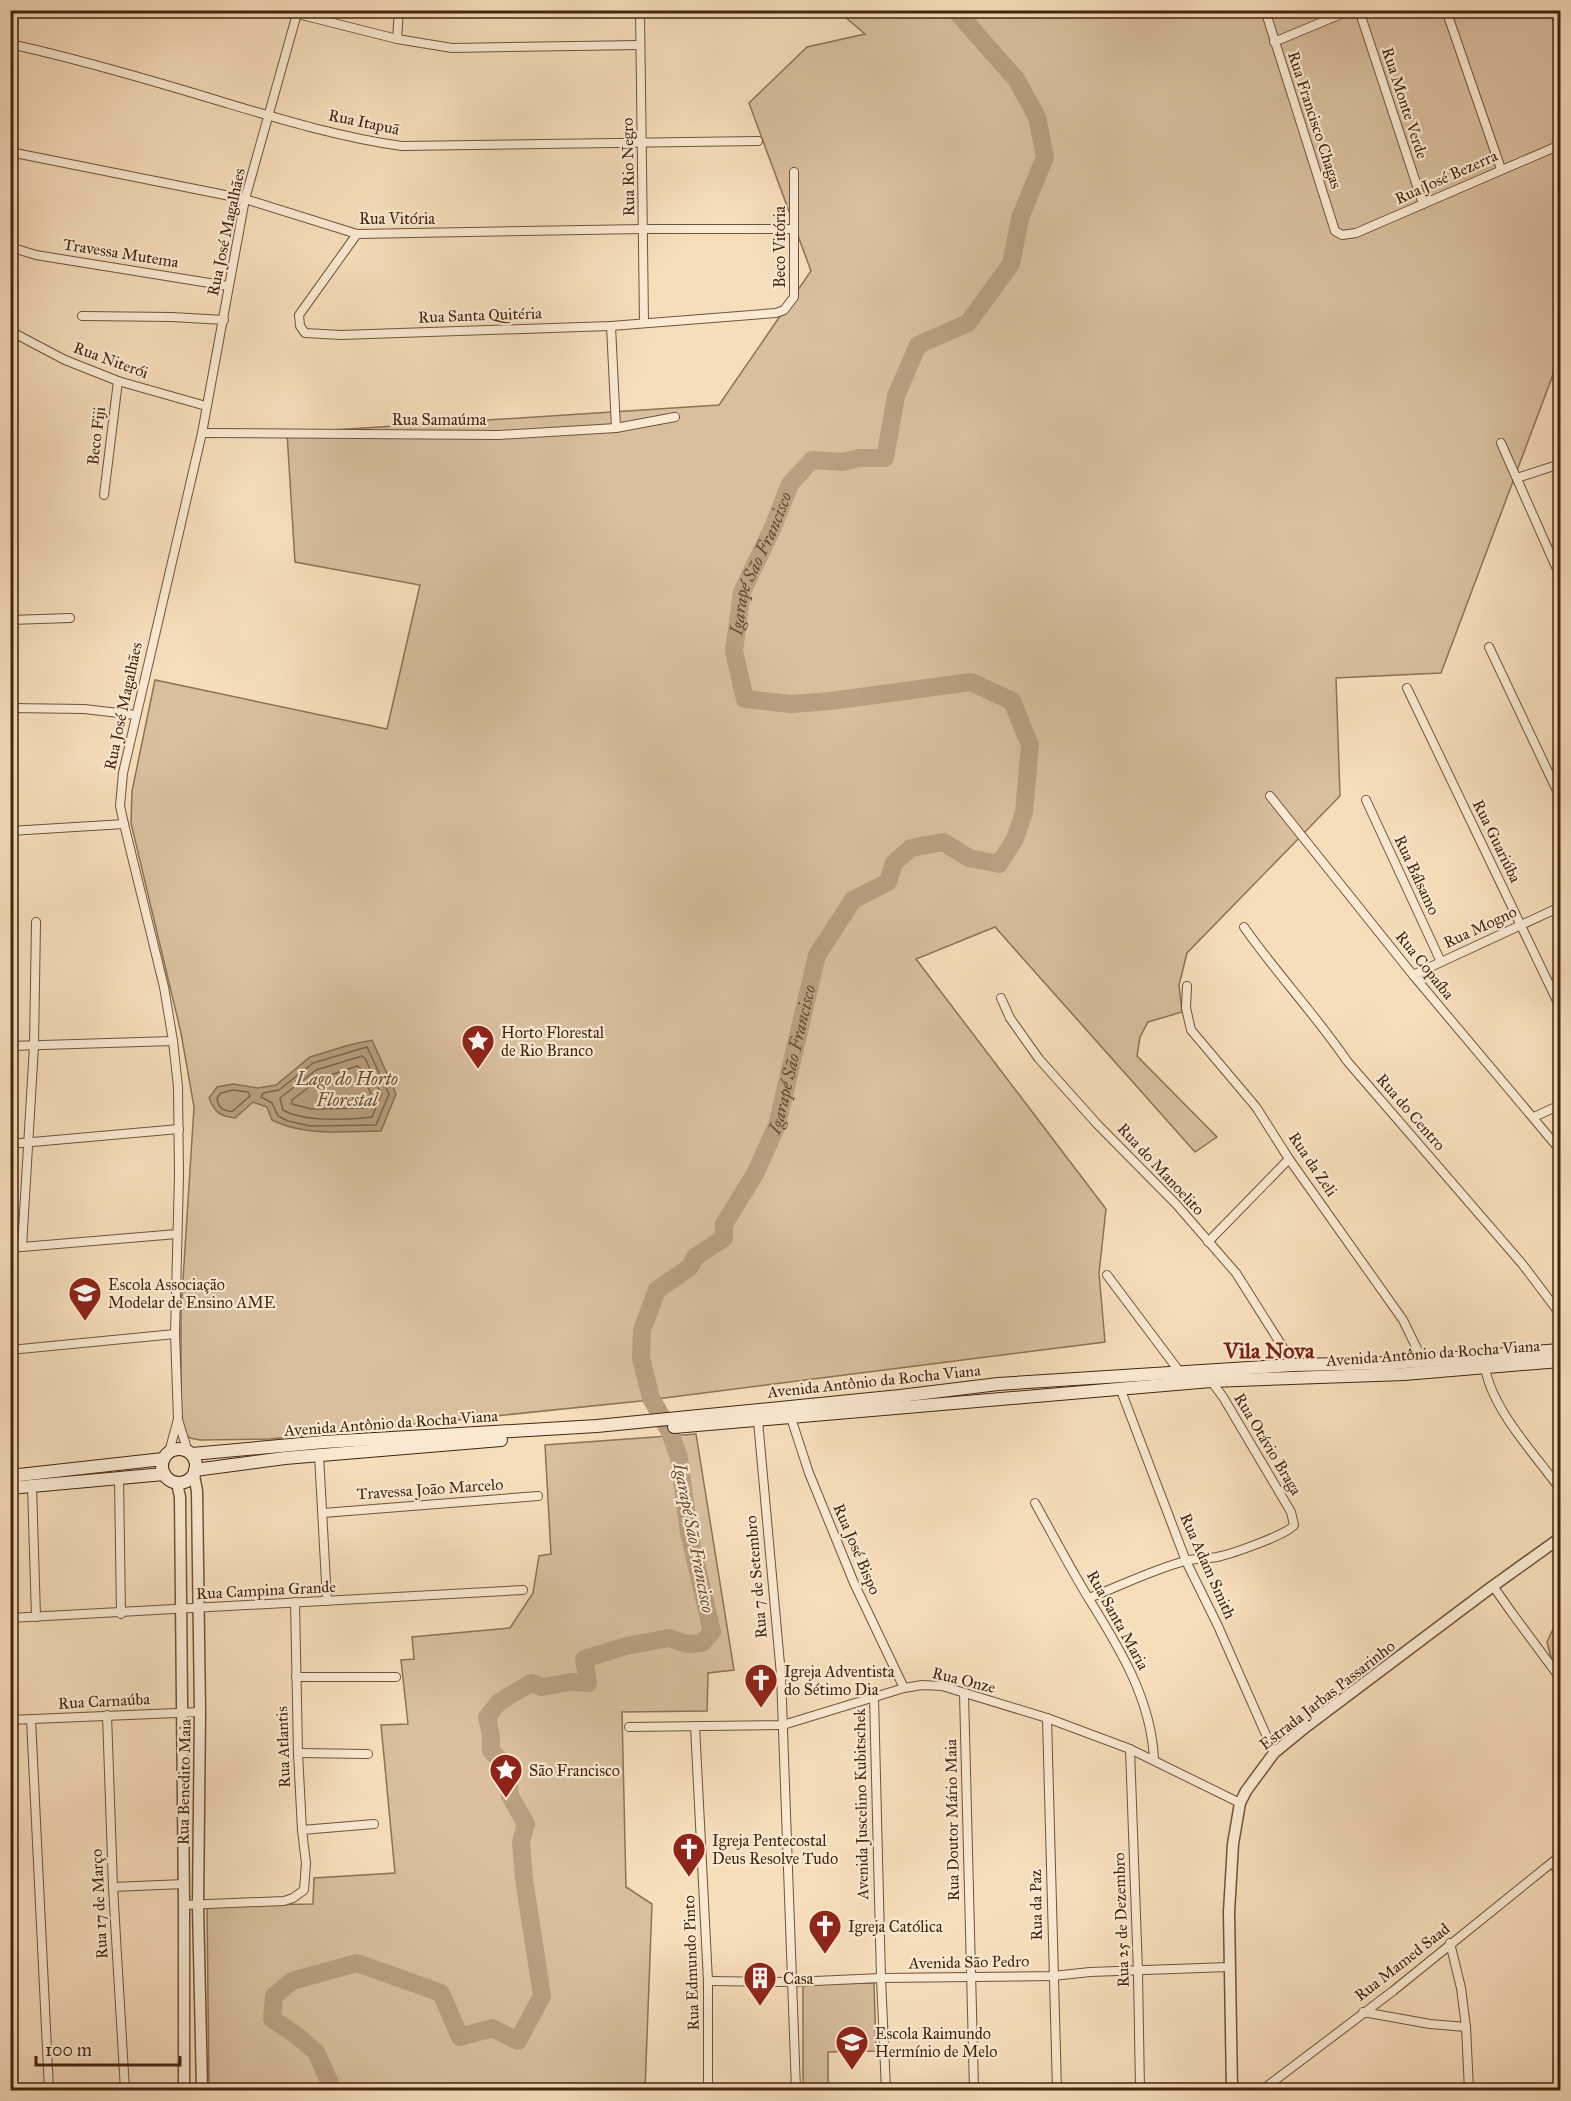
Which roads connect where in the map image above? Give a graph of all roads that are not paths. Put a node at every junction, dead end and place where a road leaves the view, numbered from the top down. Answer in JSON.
{"nodes":[{"id":1,"x":282,"y":10,"type":"edge"},
{"id":2,"x":399,"y":10,"type":"edge"},
{"id":3,"x":640,"y":10,"type":"edge"},
{"id":4,"x":1265,"y":10,"type":"edge"},
{"id":5,"x":1351,"y":10,"type":"edge"},
{"id":6,"x":1359,"y":10,"type":"edge"},
{"id":7,"x":1446,"y":10,"type":"edge"},
{"id":8,"x":1556,"y":10,"type":"edge"},
{"id":9,"x":298,"y":13,"type":"edge"},
{"id":10,"x":1560,"y":22,"type":"edge"},
{"id":11,"x":397,"y":39,"type":"junction"},
{"id":12,"x":1274,"y":42,"type":"junction"},
{"id":13,"x":10,"y":44,"type":"edge"},
{"id":14,"x":640,"y":45,"type":"junction"},
{"id":15,"x":269,"y":116,"type":"junction"},
{"id":16,"x":758,"y":141,"type":"dead end"},
{"id":17,"x":642,"y":144,"type":"junction"},
{"id":18,"x":1560,"y":145,"type":"edge"},
{"id":19,"x":10,"y":152,"type":"edge"},
{"id":20,"x":1501,"y":169,"type":"junction"},
{"id":21,"x":794,"y":172,"type":"dead end"},
{"id":22,"x":245,"y":200,"type":"junction"},
{"id":23,"x":1423,"y":204,"type":"junction"},
{"id":24,"x":644,"y":229,"type":"junction"},
{"id":25,"x":794,"y":229,"type":"junction"},
{"id":26,"x":357,"y":234,"type":"junction"},
{"id":27,"x":1342,"y":235,"type":"joint"},
{"id":28,"x":10,"y":247,"type":"edge"},
{"id":29,"x":228,"y":286,"type":"junction"},
{"id":30,"x":776,"y":313,"type":"joint"},
{"id":31,"x":82,"y":316,"type":"dead end"},
{"id":32,"x":224,"y":320,"type":"junction"},
{"id":33,"x":644,"y":323,"type":"junction"},
{"id":34,"x":611,"y":326,"type":"junction"},
{"id":35,"x":10,"y":331,"type":"edge"},
{"id":36,"x":118,"y":381,"type":"junction"},
{"id":37,"x":206,"y":406,"type":"junction"},
{"id":38,"x":675,"y":417,"type":"dead end"},
{"id":39,"x":616,"y":428,"type":"junction"},
{"id":40,"x":202,"y":433,"type":"junction"},
{"id":41,"x":1501,"y":443,"type":"dead end"},
{"id":42,"x":1560,"y":465,"type":"edge"},
{"id":43,"x":1517,"y":478,"type":"junction"},
{"id":44,"x":104,"y":495,"type":"dead end"},
{"id":45,"x":1560,"y":576,"type":"edge"},
{"id":46,"x":70,"y":618,"type":"dead end"},
{"id":47,"x":10,"y":620,"type":"edge"},
{"id":48,"x":1489,"y":647,"type":"dead end"},
{"id":49,"x":1407,"y":688,"type":"dead end"},
{"id":50,"x":10,"y":708,"type":"edge"},
{"id":51,"x":136,"y":715,"type":"junction"},
{"id":52,"x":1270,"y":796,"type":"dead end"},
{"id":53,"x":1560,"y":797,"type":"edge"},
{"id":54,"x":1366,"y":800,"type":"dead end"},
{"id":55,"x":124,"y":824,"type":"junction"},
{"id":56,"x":10,"y":831,"type":"edge"},
{"id":57,"x":1560,"y":907,"type":"edge"},
{"id":58,"x":36,"y":922,"type":"dead end"},
{"id":59,"x":1521,"y":925,"type":"junction"},
{"id":60,"x":1244,"y":927,"type":"dead end"},
{"id":61,"x":1441,"y":962,"type":"junction"},
{"id":62,"x":1413,"y":975,"type":"junction"},
{"id":63,"x":1187,"y":986,"type":"dead end"},
{"id":64,"x":1001,"y":998,"type":"dead end"},
{"id":65,"x":1560,"y":1007,"type":"edge"},
{"id":66,"x":173,"y":1041,"type":"junction"},
{"id":67,"x":10,"y":1046,"type":"edge"},
{"id":68,"x":34,"y":1046,"type":"junction"},
{"id":69,"x":1560,"y":1105,"type":"edge"},
{"id":70,"x":1534,"y":1117,"type":"junction"},
{"id":71,"x":178,"y":1129,"type":"junction"},
{"id":72,"x":28,"y":1142,"type":"junction"},
{"id":73,"x":10,"y":1144,"type":"edge"},
{"id":74,"x":1560,"y":1150,"type":"edge"},
{"id":75,"x":1289,"y":1159,"type":"junction"},
{"id":76,"x":177,"y":1234,"type":"junction"},
{"id":77,"x":1208,"y":1242,"type":"junction"},
{"id":78,"x":22,"y":1247,"type":"junction"},
{"id":79,"x":10,"y":1248,"type":"edge"},
{"id":80,"x":1107,"y":1275,"type":"dead end"},
{"id":81,"x":1560,"y":1314,"type":"edge"},
{"id":82,"x":174,"y":1334,"type":"junction"},
{"id":83,"x":10,"y":1350,"type":"edge"},
{"id":84,"x":1560,"y":1350,"type":"edge"},
{"id":85,"x":1423,"y":1361,"type":"junction"},
{"id":86,"x":1560,"y":1361,"type":"edge"},
{"id":87,"x":1294,"y":1365,"type":"junction"},
{"id":88,"x":1485,"y":1367,"type":"junction"},
{"id":89,"x":1179,"y":1371,"type":"junction"},
{"id":90,"x":1211,"y":1381,"type":"junction"},
{"id":91,"x":1120,"y":1388,"type":"junction"},
{"id":92,"x":791,"y":1418,"type":"junction"},
{"id":93,"x":178,"y":1419,"type":"junction"},
{"id":94,"x":758,"y":1421,"type":"junction"},
{"id":95,"x":674,"y":1423,"type":"junction"},
{"id":96,"x":597,"y":1430,"type":"junction"},
{"id":97,"x":190,"y":1453,"type":"junction"},
{"id":98,"x":166,"y":1455,"type":"junction"},
{"id":99,"x":319,"y":1455,"type":"junction"},
{"id":100,"x":194,"y":1473,"type":"junction"},
{"id":101,"x":164,"y":1474,"type":"junction"},
{"id":102,"x":10,"y":1476,"type":"edge"},
{"id":103,"x":120,"y":1478,"type":"junction"},
{"id":104,"x":177,"y":1483,"type":"junction"},
{"id":105,"x":32,"y":1486,"type":"junction"},
{"id":106,"x":10,"y":1488,"type":"edge"},
{"id":107,"x":1560,"y":1489,"type":"edge"},
{"id":108,"x":538,"y":1496,"type":"dead end"},
{"id":109,"x":1035,"y":1503,"type":"dead end"},
{"id":110,"x":323,"y":1513,"type":"junction"},
{"id":111,"x":1560,"y":1538,"type":"edge"},
{"id":112,"x":1186,"y":1561,"type":"junction"},
{"id":113,"x":1493,"y":1586,"type":"junction"},
{"id":114,"x":523,"y":1590,"type":"dead end"},
{"id":115,"x":1089,"y":1598,"type":"junction"},
{"id":116,"x":327,"y":1601,"type":"junction"},
{"id":117,"x":295,"y":1602,"type":"junction"},
{"id":118,"x":199,"y":1609,"type":"junction"},
{"id":119,"x":181,"y":1610,"type":"junction"},
{"id":120,"x":121,"y":1614,"type":"junction"},
{"id":121,"x":36,"y":1617,"type":"junction"},
{"id":122,"x":10,"y":1618,"type":"edge"},
{"id":123,"x":296,"y":1677,"type":"junction"},
{"id":124,"x":396,"y":1677,"type":"dead end"},
{"id":125,"x":1560,"y":1678,"type":"edge"},
{"id":126,"x":904,"y":1688,"type":"junction"},
{"id":127,"x":964,"y":1693,"type":"junction"},
{"id":128,"x":874,"y":1696,"type":"junction"},
{"id":129,"x":200,"y":1712,"type":"junction"},
{"id":130,"x":183,"y":1713,"type":"junction"},
{"id":131,"x":107,"y":1715,"type":"junction"},
{"id":132,"x":1047,"y":1718,"type":"junction"},
{"id":133,"x":31,"y":1719,"type":"junction"},
{"id":134,"x":10,"y":1720,"type":"edge"},
{"id":135,"x":783,"y":1725,"type":"junction"},
{"id":136,"x":695,"y":1726,"type":"junction"},
{"id":137,"x":629,"y":1727,"type":"dead end"},
{"id":138,"x":1130,"y":1749,"type":"junction"},
{"id":139,"x":298,"y":1753,"type":"junction"},
{"id":140,"x":1274,"y":1753,"type":"junction"},
{"id":141,"x":368,"y":1754,"type":"dead end"},
{"id":142,"x":1154,"y":1759,"type":"junction"},
{"id":143,"x":1240,"y":1803,"type":"junction"},
{"id":144,"x":374,"y":1824,"type":"dead end"},
{"id":145,"x":302,"y":1830,"type":"junction"},
{"id":146,"x":1560,"y":1856,"type":"edge"},
{"id":147,"x":1553,"y":1862,"type":"junction"},
{"id":148,"x":1560,"y":1877,"type":"edge"},
{"id":149,"x":184,"y":1884,"type":"junction"},
{"id":150,"x":113,"y":1887,"type":"junction"},
{"id":151,"x":184,"y":1905,"type":"junction"},
{"id":152,"x":198,"y":1905,"type":"junction"},
{"id":153,"x":1450,"y":1943,"type":"junction"},
{"id":154,"x":1229,"y":1967,"type":"junction"},
{"id":155,"x":1138,"y":1972,"type":"junction"},
{"id":156,"x":1053,"y":1976,"type":"junction"},
{"id":157,"x":970,"y":1977,"type":"junction"},
{"id":158,"x":881,"y":1978,"type":"junction"},
{"id":159,"x":708,"y":1981,"type":"junction"},
{"id":160,"x":793,"y":1982,"type":"junction"},
{"id":161,"x":1363,"y":2012,"type":"junction"},
{"id":162,"x":1466,"y":2027,"type":"junction"},
{"id":163,"x":1232,"y":2090,"type":"edge"},
{"id":164,"x":49,"y":2091,"type":"edge"},
{"id":165,"x":124,"y":2091,"type":"edge"},
{"id":166,"x":184,"y":2091,"type":"edge"},
{"id":167,"x":202,"y":2091,"type":"edge"},
{"id":168,"x":708,"y":2091,"type":"edge"},
{"id":169,"x":796,"y":2091,"type":"edge"},
{"id":170,"x":886,"y":2091,"type":"edge"},
{"id":171,"x":974,"y":2091,"type":"edge"},
{"id":172,"x":1057,"y":2091,"type":"edge"},
{"id":173,"x":1140,"y":2091,"type":"edge"},
{"id":174,"x":1262,"y":2091,"type":"edge"},
{"id":175,"x":1469,"y":2091,"type":"edge"}],
"edges":[{"from":1,"to":9,"type":"street"},
{"from":2,"to":11,"type":"street"},
{"from":3,"to":14,"type":"street","name":"Rua Rio Negro"},
{"from":4,"to":12,"type":"street","name":"Rua Francisco Chagas"},
{"from":5,"to":12,"type":"street"},
{"from":6,"to":23,"type":"street","name":"Rua Monte Verde"},
{"from":7,"to":20,"type":"street"},
{"from":8,"to":10,"type":"street"},
{"from":9,"to":11,"type":"street"},
{"from":9,"to":15,"type":"street","name":"Rua José Magalhães"},
{"from":11,"to":14,"type":"street"},
{"from":12,"to":27,"type":"street","name":"Rua Francisco Chagas"},
{"from":13,"to":15,"type":"street","name":"Rua Itapuã"},
{"from":14,"to":17,"type":"street","name":"Rua Rio Negro"},
{"from":15,"to":17,"type":"street","name":"Rua Itapuã"},
{"from":15,"to":22,"type":"street","name":"Rua José Magalhães"},
{"from":16,"to":17,"type":"street","name":"Rua Itapuã"},
{"from":17,"to":24,"type":"street","name":"Rua Rio Negro"},
{"from":18,"to":20,"type":"street","name":"Rua José Bezerra"},
{"from":19,"to":22,"type":"street","name":"Rua Vitória"},
{"from":20,"to":23,"type":"street","name":"Rua José Bezerra"},
{"from":21,"to":25,"type":"street","name":"Beco Vitória"},
{"from":22,"to":26,"type":"street","name":"Rua Vitória"},
{"from":22,"to":29,"type":"street","name":"Rua José Magalhães"},
{"from":23,"to":27,"type":"street","name":"Rua José Bezerra"},
{"from":24,"to":25,"type":"street","name":"Rua Vitória"},
{"from":24,"to":26,"type":"street","name":"Rua Vitória"},
{"from":24,"to":33,"type":"street","name":"Rua Rio Negro"},
{"from":25,"to":30,"type":"street","name":"Beco Vitória"},
{"from":26,"to":34,"type":"street","name":"Rua Santa Quitéria"},
{"from":28,"to":29,"type":"street","name":"Travessa Mutema"},
{"from":29,"to":32,"type":"street","name":"Rua José Magalhães"},
{"from":30,"to":33,"type":"street","name":"Rua Santa Quitéria"},
{"from":31,"to":32,"type":"street"},
{"from":32,"to":37,"type":"street","name":"Rua José Magalhães"},
{"from":33,"to":34,"type":"street","name":"Rua Santa Quitéria"},
{"from":34,"to":39,"type":"street"},
{"from":35,"to":36,"type":"street","name":"Rua Niterói"},
{"from":36,"to":37,"type":"street","name":"Rua Niterói"},
{"from":36,"to":44,"type":"street","name":"Beco Fiji"},
{"from":37,"to":40,"type":"street","name":"Rua José Magalhães"},
{"from":38,"to":39,"type":"street","name":"Rua Samaúma"},
{"from":39,"to":40,"type":"street","name":"Rua Samaúma"},
{"from":40,"to":51,"type":"street","name":"Rua José Magalhães"},
{"from":41,"to":43,"type":"street"},
{"from":42,"to":43,"type":"street"},
{"from":43,"to":45,"type":"street"},
{"from":46,"to":47,"type":"street"},
{"from":48,"to":53,"type":"street"},
{"from":49,"to":59,"type":"street","name":"Rua Guariúba"},
{"from":50,"to":51,"type":"street"},
{"from":51,"to":55,"type":"street","name":"Rua José Magalhães"},
{"from":52,"to":62,"type":"street","name":"Rua Copaíba"},
{"from":54,"to":61,"type":"street","name":"Rua Bálsamo"},
{"from":55,"to":56,"type":"street"},
{"from":55,"to":66,"type":"street","name":"Rua José Magalhães"},
{"from":57,"to":59,"type":"street","name":"Rua Mogno"},
{"from":58,"to":68,"type":"street"},
{"from":59,"to":61,"type":"street","name":"Rua Mogno"},
{"from":59,"to":65,"type":"street","name":"Rua Guariúba"},
{"from":60,"to":81,"type":"street","name":"Rua do Centro"},
{"from":61,"to":62,"type":"street","name":"Rua Mogno"},
{"from":62,"to":70,"type":"street","name":"Rua Copaíba"},
{"from":63,"to":75,"type":"street","name":"Rua da Zeli"},
{"from":64,"to":77,"type":"street","name":"Rua do Manoelito"},
{"from":66,"to":68,"type":"street"},
{"from":66,"to":71,"type":"street","name":"Rua José Magalhães"},
{"from":67,"to":68,"type":"street"},
{"from":68,"to":72,"type":"street"},
{"from":69,"to":70,"type":"street"},
{"from":70,"to":74,"type":"street","name":"Rua Copaíba"},
{"from":71,"to":72,"type":"street"},
{"from":71,"to":76,"type":"street","name":"Rua José Magalhães"},
{"from":72,"to":73,"type":"street"},
{"from":72,"to":78,"type":"street"},
{"from":75,"to":77,"type":"street"},
{"from":75,"to":85,"type":"street","name":"Rua da Zeli"},
{"from":76,"to":78,"type":"street"},
{"from":76,"to":82,"type":"street","name":"Rua José Magalhães"},
{"from":77,"to":87,"type":"street","name":"Rua do Manoelito"},
{"from":78,"to":79,"type":"street"},
{"from":80,"to":89,"type":"street"},
{"from":82,"to":83,"type":"street"},
{"from":82,"to":93,"type":"street","name":"Rua José Magalhães"},
{"from":84,"to":85,"type":"main road","name":"Avenida Antônio da Rocha Viana"},
{"from":85,"to":87,"type":"main road","name":"Avenida Antônio da Rocha Viana"},
{"from":86,"to":88,"type":"main road","name":"Avenida Antônio da Rocha Viana"},
{"from":87,"to":89,"type":"main road","name":"Avenida Antônio da Rocha Viana"},
{"from":88,"to":90,"type":"main road","name":"Avenida Antônio da Rocha Viana"},
{"from":88,"to":107,"type":"street"},
{"from":89,"to":95,"type":"main road","name":"Avenida Antônio da Rocha Viana"},
{"from":90,"to":91,"type":"main road","name":"Avenida Antônio da Rocha Viana"},
{"from":90,"to":112,"type":"street","name":"Rua Otávio Braga"},
{"from":91,"to":92,"type":"main road","name":"Avenida Antônio da Rocha Viana"},
{"from":91,"to":112,"type":"street","name":"Rua Adam Smith"},
{"from":92,"to":94,"type":"main road","name":"Avenida Antônio da Rocha Viana"},
{"from":92,"to":126,"type":"street","name":"Rua José Bispo"},
{"from":93,"to":97,"type":"street","name":"Rua José Magalhães"},
{"from":93,"to":98,"type":"street","name":"Rua José Magalhães"},
{"from":94,"to":95,"type":"main road","name":"Avenida Antônio da Rocha Viana"},
{"from":94,"to":135,"type":"street","name":"Rua 7 de Setembro"},
{"from":95,"to":96,"type":"main road","name":"Avenida Antônio da Rocha Viana"},
{"from":96,"to":97,"type":"main road","name":"Avenida Antônio da Rocha Viana"},
{"from":96,"to":99,"type":"main road","name":"Avenida Antônio da Rocha Viana"},
{"from":97,"to":98,"type":"main road"},
{"from":97,"to":100,"type":"main road"},
{"from":98,"to":101,"type":"main road"},
{"from":98,"to":102,"type":"main road"},
{"from":99,"to":100,"type":"main road","name":"Avenida Antônio da Rocha Viana"},
{"from":99,"to":110,"type":"street"},
{"from":100,"to":104,"type":"main road"},
{"from":100,"to":118,"type":"street","name":"Rua Benedito Maia"},
{"from":101,"to":103,"type":"main road"},
{"from":101,"to":104,"type":"main road"},
{"from":103,"to":105,"type":"main road"},
{"from":103,"to":120,"type":"street"},
{"from":104,"to":119,"type":"street","name":"Rua Benedito Maia"},
{"from":105,"to":106,"type":"main road"},
{"from":105,"to":121,"type":"street"},
{"from":108,"to":110,"type":"street","name":"Travessa João Marcelo"},
{"from":109,"to":115,"type":"street","name":"Rua Santa Maria"},
{"from":110,"to":116,"type":"street"},
{"from":111,"to":113,"type":"street","name":"Estrada Jarbas Passarinho"},
{"from":112,"to":115,"type":"street"},
{"from":112,"to":140,"type":"street","name":"Rua Adam Smith"},
{"from":113,"to":125,"type":"street"},
{"from":113,"to":140,"type":"street","name":"Estrada Jarbas Passarinho"},
{"from":114,"to":116,"type":"street","name":"Rua Campina Grande"},
{"from":115,"to":142,"type":"street","name":"Rua Santa Maria"},
{"from":116,"to":117,"type":"street","name":"Rua Campina Grande"},
{"from":117,"to":118,"type":"street","name":"Rua Campina Grande"},
{"from":117,"to":123,"type":"street","name":"Rua Atlantis"},
{"from":118,"to":119,"type":"street","name":"Rua Campina Grande"},
{"from":118,"to":129,"type":"street","name":"Rua Benedito Maia"},
{"from":119,"to":120,"type":"street","name":"Rua Campina Grande"},
{"from":119,"to":130,"type":"street","name":"Rua Benedito Maia"},
{"from":120,"to":121,"type":"street","name":"Rua Campina Grande"},
{"from":121,"to":122,"type":"street","name":"Rua Campina Grande"},
{"from":123,"to":124,"type":"street"},
{"from":123,"to":139,"type":"street","name":"Rua Atlantis"},
{"from":126,"to":127,"type":"street","name":"Rua Onze"},
{"from":126,"to":128,"type":"street","name":"Rua Onze"},
{"from":127,"to":132,"type":"street","name":"Rua Onze"},
{"from":127,"to":157,"type":"street","name":"Rua Doutor Mário Maia"},
{"from":128,"to":135,"type":"street","name":"Rua Onze"},
{"from":128,"to":158,"type":"street","name":"Avenida Juscelino Kubitschek"},
{"from":129,"to":130,"type":"street","name":"Rua Carnaúba"},
{"from":129,"to":152,"type":"street","name":"Rua Benedito Maia"},
{"from":130,"to":131,"type":"street","name":"Rua Carnaúba"},
{"from":130,"to":149,"type":"street","name":"Rua Benedito Maia"},
{"from":131,"to":133,"type":"street","name":"Rua Carnaúba"},
{"from":131,"to":150,"type":"street","name":"Rua 17 de Março"},
{"from":132,"to":138,"type":"street","name":"Rua Onze"},
{"from":132,"to":156,"type":"street","name":"Rua da Paz"},
{"from":133,"to":134,"type":"street","name":"Rua Carnaúba"},
{"from":133,"to":164,"type":"street"},
{"from":135,"to":136,"type":"street","name":"Rua Onze"},
{"from":135,"to":160,"type":"street","name":"Rua 7 de Setembro"},
{"from":136,"to":137,"type":"street","name":"Rua Onze"},
{"from":136,"to":159,"type":"street","name":"Rua Edmundo Pinto"},
{"from":138,"to":142,"type":"street","name":"Rua Onze"},
{"from":138,"to":155,"type":"street","name":"Rua 25 de Dezembro"},
{"from":139,"to":141,"type":"street"},
{"from":139,"to":145,"type":"street","name":"Rua Atlantis"},
{"from":140,"to":143,"type":"street","name":"Estrada Jarbas Passarinho"},
{"from":142,"to":143,"type":"street","name":"Rua Onze"},
{"from":143,"to":154,"type":"street","name":"Estrada Jarbas Passarinho"},
{"from":144,"to":145,"type":"street"},
{"from":145,"to":152,"type":"street","name":"Rua Atlantis"},
{"from":146,"to":147,"type":"street","name":"Rua Mamed Saad"},
{"from":147,"to":148,"type":"street"},
{"from":147,"to":153,"type":"street","name":"Rua Mamed Saad"},
{"from":149,"to":150,"type":"street"},
{"from":149,"to":151,"type":"street","name":"Rua Benedito Maia"},
{"from":150,"to":165,"type":"street","name":"Rua 17 de Março"},
{"from":151,"to":152,"type":"street"},
{"from":151,"to":166,"type":"street","name":"Rua Benedito Maia"},
{"from":152,"to":167,"type":"street","name":"Rua Benedito Maia"},
{"from":153,"to":161,"type":"street","name":"Rua Mamed Saad"},
{"from":153,"to":162,"type":"street"},
{"from":154,"to":155,"type":"street","name":"Avenida São Pedro"},
{"from":154,"to":163,"type":"street","name":"Estrada Jarbas Passarinho"},
{"from":155,"to":156,"type":"street","name":"Avenida São Pedro"},
{"from":155,"to":173,"type":"street","name":"Rua 25 de Dezembro"},
{"from":156,"to":157,"type":"street","name":"Avenida São Pedro"},
{"from":156,"to":172,"type":"street","name":"Rua da Paz"},
{"from":157,"to":158,"type":"street","name":"Avenida São Pedro"},
{"from":157,"to":171,"type":"street","name":"Rua Doutor Mário Maia"},
{"from":158,"to":160,"type":"street","name":"Avenida São Pedro"},
{"from":158,"to":170,"type":"street","name":"Avenida Juscelino Kubitschek"},
{"from":159,"to":160,"type":"street","name":"Avenida São Pedro"},
{"from":159,"to":168,"type":"street","name":"Rua Edmundo Pinto"},
{"from":160,"to":169,"type":"street","name":"Rua 7 de Setembro"},
{"from":161,"to":162,"type":"street"},
{"from":161,"to":174,"type":"street","name":"Rua Mamed Saad"},
{"from":162,"to":175,"type":"street"}]}
